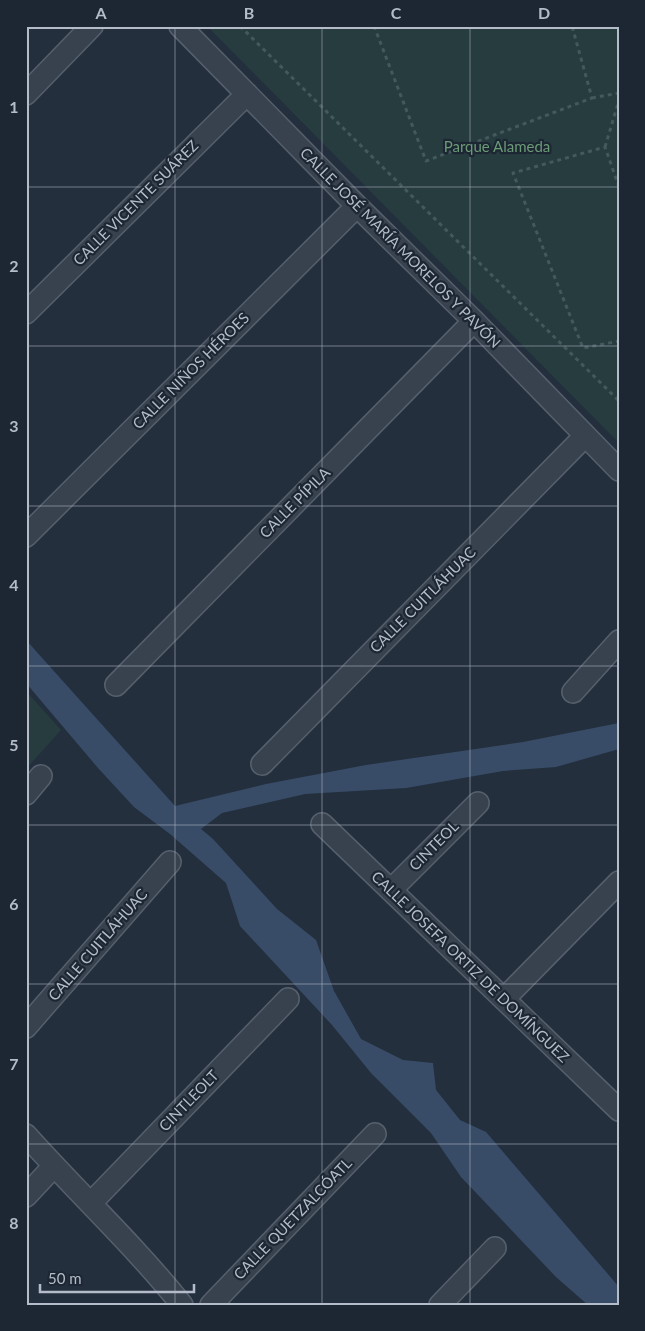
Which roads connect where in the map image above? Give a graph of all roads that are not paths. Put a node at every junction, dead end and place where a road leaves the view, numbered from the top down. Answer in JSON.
{"nodes":[{"id":1,"x":92,"y":26,"type":"edge"},
{"id":2,"x":180,"y":26,"type":"edge"},
{"id":3,"x":26,"y":94,"type":"edge"},
{"id":4,"x":247,"y":94,"type":"junction"},
{"id":5,"x":357,"y":206,"type":"junction"},
{"id":6,"x":26,"y":313,"type":"edge"},
{"id":7,"x":474,"y":321,"type":"junction"},
{"id":8,"x":585,"y":436,"type":"junction"},
{"id":9,"x":619,"y":470,"type":"edge"},
{"id":10,"x":26,"y":536,"type":"edge"},
{"id":11,"x":619,"y":642,"type":"edge"},
{"id":12,"x":116,"y":685,"type":"dead end"},
{"id":13,"x":573,"y":692,"type":"dead end"},
{"id":14,"x":262,"y":764,"type":"dead end"},
{"id":15,"x":41,"y":776,"type":"dead end"},
{"id":16,"x":26,"y":794,"type":"edge"},
{"id":17,"x":478,"y":803,"type":"dead end"},
{"id":18,"x":322,"y":824,"type":"dead end"},
{"id":19,"x":170,"y":862,"type":"dead end"},
{"id":20,"x":619,"y":882,"type":"edge"},
{"id":21,"x":391,"y":890,"type":"junction"},
{"id":22,"x":288,"y":999,"type":"dead end"},
{"id":23,"x":504,"y":999,"type":"junction"},
{"id":24,"x":26,"y":1027,"type":"edge"},
{"id":25,"x":618,"y":1106,"type":"edge"},
{"id":26,"x":375,"y":1134,"type":"dead end"},
{"id":27,"x":26,"y":1135,"type":"edge"},
{"id":28,"x":54,"y":1166,"type":"junction"},
{"id":29,"x":26,"y":1196,"type":"edge"},
{"id":30,"x":91,"y":1203,"type":"junction"},
{"id":31,"x":494,"y":1248,"type":"dead end"},
{"id":32,"x":180,"y":1304,"type":"edge"},
{"id":33,"x":211,"y":1305,"type":"edge"},
{"id":34,"x":440,"y":1305,"type":"edge"}],
"edges":[{"from":1,"to":3,"type":"street"},
{"from":2,"to":4,"type":"street","name":"CALLE JOSÉ MARÍA MORELOS Y PAVÓN"},
{"from":4,"to":5,"type":"street","name":"CALLE JOSÉ MARÍA MORELOS Y PAVÓN"},
{"from":4,"to":6,"type":"street","name":"CALLE VICENTE SUÁREZ"},
{"from":5,"to":7,"type":"street","name":"CALLE JOSÉ MARÍA MORELOS Y PAVÓN"},
{"from":5,"to":10,"type":"street","name":"CALLE NIÑOS HÉROES"},
{"from":7,"to":8,"type":"street","name":"CALLE JOSÉ MARÍA MORELOS Y PAVÓN"},
{"from":7,"to":12,"type":"street","name":"CALLE PÍPILA"},
{"from":8,"to":9,"type":"street","name":"CALLE JOSÉ MARÍA MORELOS Y PAVÓN"},
{"from":8,"to":14,"type":"street","name":"CALLE CUITLÁHUAC"},
{"from":11,"to":13,"type":"street"},
{"from":15,"to":16,"type":"street"},
{"from":17,"to":21,"type":"street","name":"CINTEOL"},
{"from":18,"to":21,"type":"street","name":"CALLE JOSEFA ORTIZ DE DOMÍNGUEZ"},
{"from":19,"to":24,"type":"street","name":"CALLE CUITLÁHUAC"},
{"from":20,"to":23,"type":"street"},
{"from":21,"to":23,"type":"street","name":"CALLE JOSEFA ORTIZ DE DOMÍNGUEZ"},
{"from":22,"to":30,"type":"street","name":"CINTLEOLT"},
{"from":23,"to":25,"type":"street","name":"CALLE JOSEFA ORTIZ DE DOMÍNGUEZ"},
{"from":26,"to":33,"type":"street","name":"CALLE QUETZALCÓATL"},
{"from":27,"to":28,"type":"street"},
{"from":28,"to":29,"type":"street"},
{"from":28,"to":30,"type":"street"},
{"from":30,"to":32,"type":"street"},
{"from":31,"to":34,"type":"street"}]}
